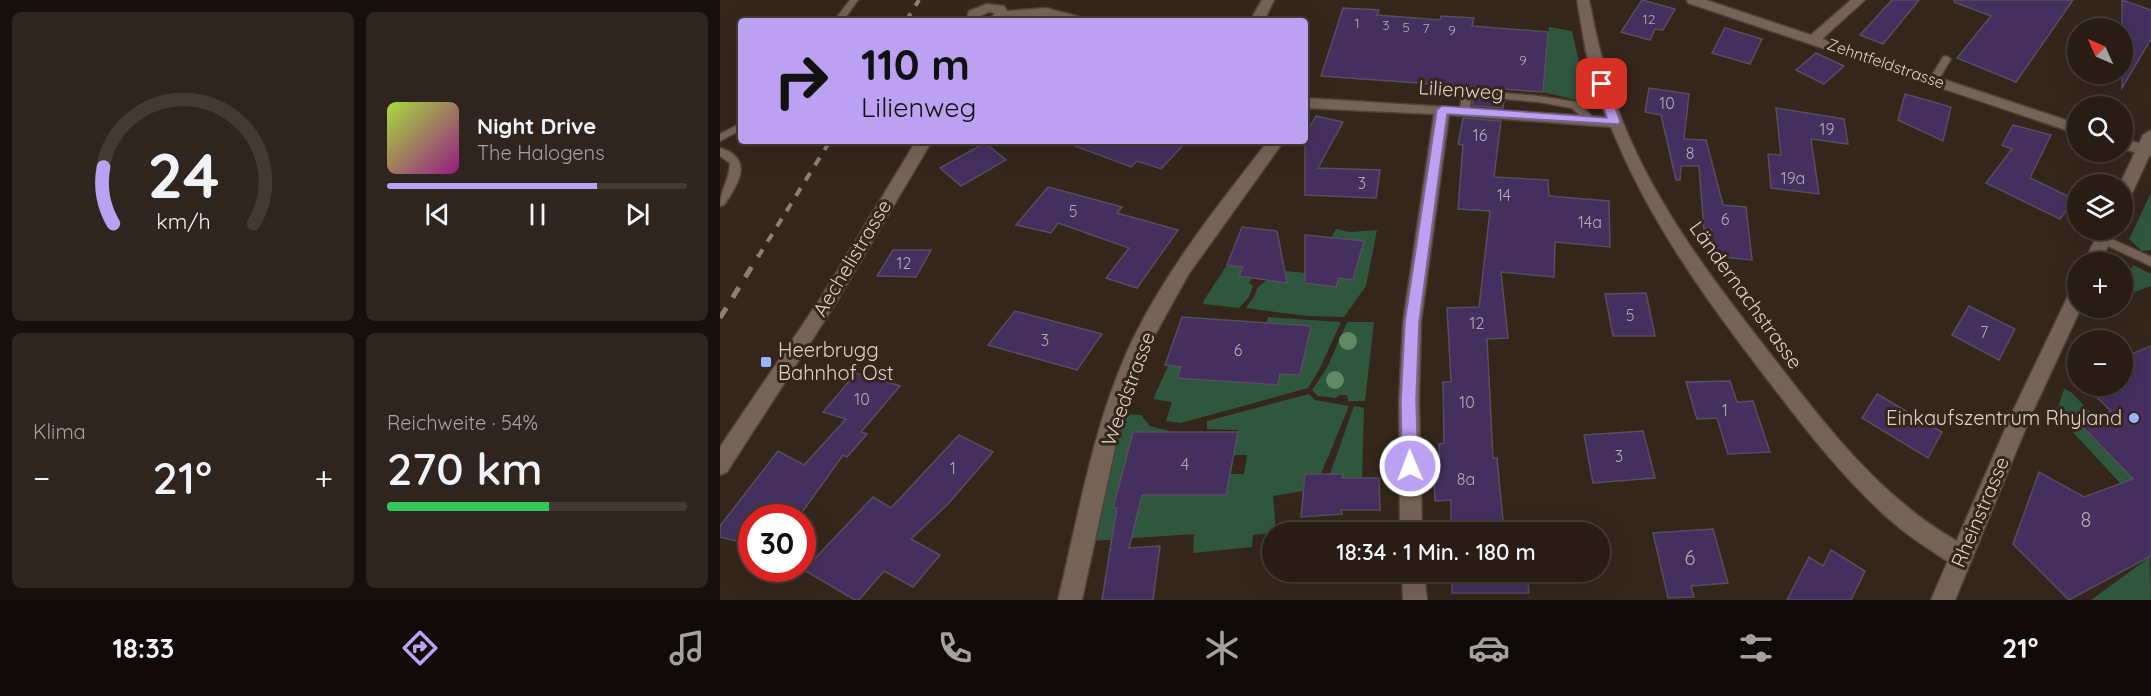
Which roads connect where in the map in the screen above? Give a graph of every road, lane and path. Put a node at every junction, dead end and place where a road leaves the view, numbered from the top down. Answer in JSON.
{"nodes":[{"id":1,"x":854,"y":0,"type":"edge"},
{"id":2,"x":1268,"y":0,"type":"edge"},
{"id":3,"x":1583,"y":0,"type":"edge"},
{"id":4,"x":1694,"y":0,"type":"edge"},
{"id":5,"x":1858,"y":0,"type":"edge"},
{"id":6,"x":989,"y":4,"type":"edge"},
{"id":7,"x":840,"y":18,"type":"edge"},
{"id":8,"x":973,"y":18,"type":"edge"},
{"id":9,"x":998,"y":18,"type":"edge"},
{"id":10,"x":1068,"y":18,"type":"edge"},
{"id":11,"x":1259,"y":18,"type":"edge"},
{"id":12,"x":1814,"y":39,"type":"junction"},
{"id":13,"x":1946,"y":59,"type":"dead end"},
{"id":14,"x":1934,"y":80,"type":"junction"},
{"id":15,"x":1308,"y":103,"type":"edge"},
{"id":16,"x":1442,"y":110,"type":"junction"},
{"id":17,"x":1614,"y":122,"type":"junction"},
{"id":18,"x":2067,"y":125,"type":"edge"},
{"id":19,"x":738,"y":128,"type":"edge"},
{"id":20,"x":720,"y":138,"type":"edge"},
{"id":21,"x":922,"y":144,"type":"edge"},
{"id":22,"x":1274,"y":144,"type":"edge"},
{"id":23,"x":2133,"y":144,"type":"edge"},
{"id":24,"x":2149,"y":145,"type":"edge"},
{"id":25,"x":720,"y":152,"type":"edge"},
{"id":26,"x":2133,"y":176,"type":"edge"},
{"id":27,"x":720,"y":202,"type":"edge"},
{"id":28,"x":2116,"y":240,"type":"edge"},
{"id":29,"x":2151,"y":262,"type":"edge"},
{"id":30,"x":2067,"y":317,"type":"edge"},
{"id":31,"x":720,"y":465,"type":"edge"},
{"id":32,"x":1411,"y":522,"type":"edge"},
{"id":33,"x":1961,"y":557,"type":"junction"},
{"id":34,"x":1414,"y":582,"type":"edge"},
{"id":35,"x":1070,"y":600,"type":"edge"},
{"id":36,"x":1415,"y":600,"type":"edge"},
{"id":37,"x":1943,"y":600,"type":"edge"}],
"edges":[{"from":1,"to":7,"type":"lane"},
{"from":2,"to":11,"type":"street"},
{"from":3,"to":17,"type":"street","name":"Ländernachstrasse"},
{"from":4,"to":12,"type":"street","name":"Zehntfeldstrasse"},
{"from":5,"to":12,"type":"street"},
{"from":6,"to":8,"type":"street"},
{"from":6,"to":9,"type":"street"},
{"from":9,"to":10,"type":"street"},
{"from":12,"to":14,"type":"street","name":"Zehntfeldstrasse"},
{"from":13,"to":14,"type":"lane"},
{"from":14,"to":18,"type":"street","name":"Zehntfeldstrasse"},
{"from":15,"to":16,"type":"street","name":"Lilienweg"},
{"from":16,"to":17,"type":"street","name":"Lilienweg"},
{"from":16,"to":32,"type":"street"},
{"from":17,"to":33,"type":"street","name":"Ländernachstrasse"},
{"from":19,"to":20,"type":"lane"},
{"from":21,"to":31,"type":"street","name":"Aechelistrasse"},
{"from":22,"to":35,"type":"street","name":"Weedstrasse"},
{"from":23,"to":24,"type":"street"},
{"from":24,"to":26,"type":"street"},
{"from":25,"to":27,"type":"lane"},
{"from":28,"to":29,"type":"lane"},
{"from":30,"to":33,"type":"street","name":"Rheinstrasse"},
{"from":33,"to":37,"type":"street","name":"Rheinstrasse"},
{"from":34,"to":36,"type":"street"}]}
